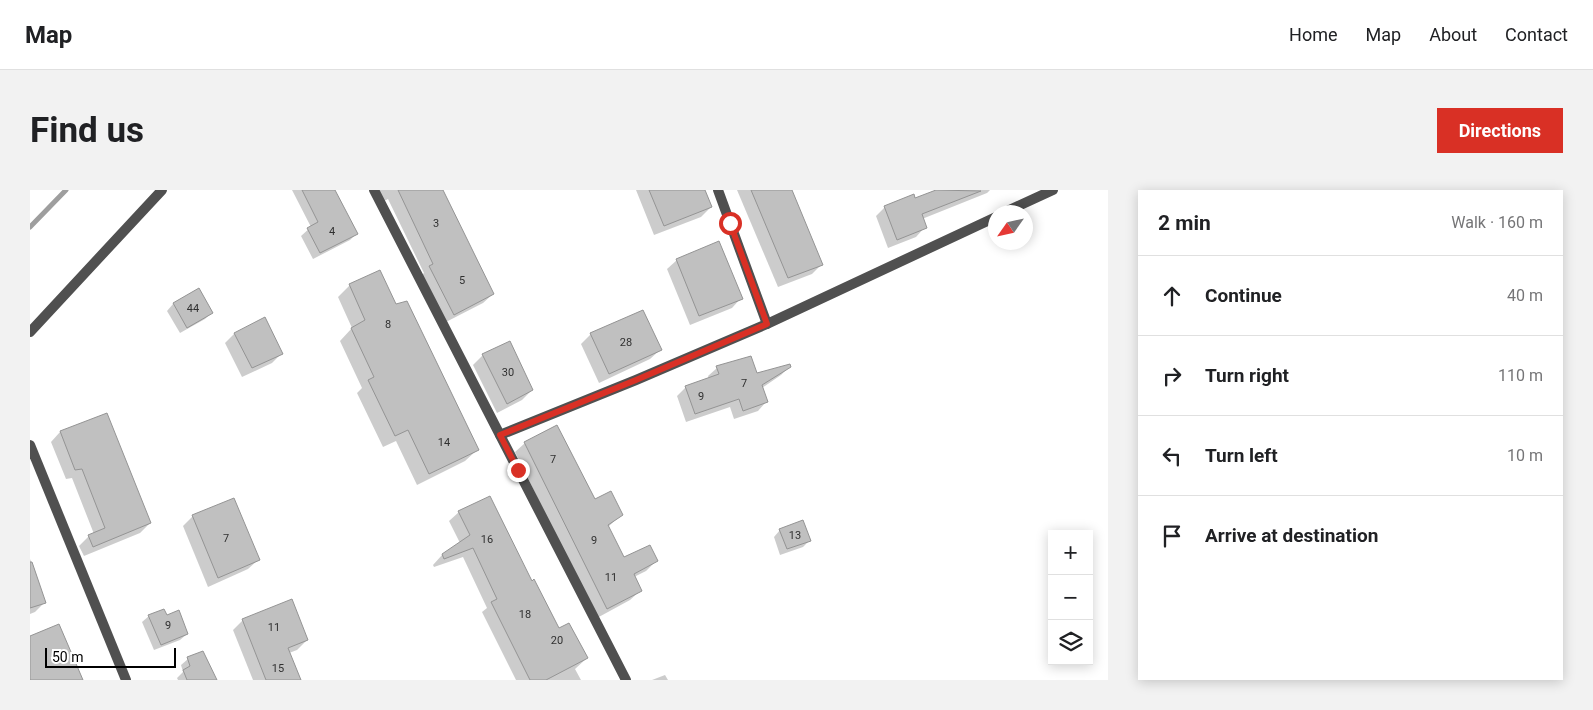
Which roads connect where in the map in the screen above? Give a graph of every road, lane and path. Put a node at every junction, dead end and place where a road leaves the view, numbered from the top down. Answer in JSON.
{"nodes":[{"id":1,"x":162,"y":190,"type":"edge"},
{"id":2,"x":374,"y":190,"type":"edge"},
{"id":3,"x":718,"y":190,"type":"edge"},
{"id":4,"x":1053,"y":190,"type":"edge"},
{"id":5,"x":1020,"y":205,"type":"edge"},
{"id":6,"x":988,"y":221,"type":"edge"},
{"id":7,"x":767,"y":324,"type":"junction"},
{"id":8,"x":30,"y":332,"type":"edge"},
{"id":9,"x":500,"y":435,"type":"junction"},
{"id":10,"x":30,"y":445,"type":"edge"},
{"id":11,"x":126,"y":680,"type":"edge"},
{"id":12,"x":626,"y":680,"type":"edge"}],
"edges":[{"from":1,"to":8,"type":"street"},
{"from":2,"to":9,"type":"street"},
{"from":3,"to":7,"type":"street"},
{"from":4,"to":5,"type":"street"},
{"from":6,"to":7,"type":"street"},
{"from":7,"to":9,"type":"street"},
{"from":9,"to":12,"type":"street"},
{"from":10,"to":11,"type":"street"}]}
